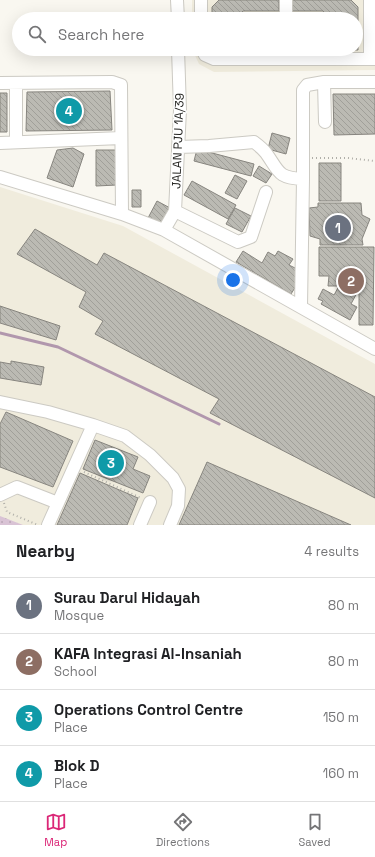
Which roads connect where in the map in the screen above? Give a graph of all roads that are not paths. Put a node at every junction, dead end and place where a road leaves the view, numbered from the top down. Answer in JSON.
{"nodes":[{"id":1,"x":177,"y":0,"type":"edge"},
{"id":2,"x":201,"y":0,"type":"edge"},
{"id":3,"x":286,"y":0,"type":"edge"},
{"id":4,"x":370,"y":0,"type":"edge"},
{"id":5,"x":178,"y":12,"type":"edge"},
{"id":6,"x":201,"y":12,"type":"edge"},
{"id":7,"x":286,"y":12,"type":"edge"},
{"id":8,"x":178,"y":56,"type":"edge"},
{"id":9,"x":207,"y":56,"type":"edge"},
{"id":10,"x":232,"y":56,"type":"edge"},
{"id":11,"x":346,"y":56,"type":"edge"},
{"id":12,"x":372,"y":59,"type":"edge"},
{"id":13,"x":324,"y":82,"type":"junction"},
{"id":14,"x":375,"y":82,"type":"edge"},
{"id":15,"x":0,"y":83,"type":"edge"},
{"id":16,"x":16,"y":83,"type":"junction"},
{"id":17,"x":325,"y":122,"type":"dead end"},
{"id":18,"x":121,"y":138,"type":"junction"},
{"id":19,"x":16,"y":142,"type":"junction"},
{"id":20,"x":0,"y":143,"type":"edge"},
{"id":21,"x":178,"y":147,"type":"junction"},
{"id":22,"x":0,"y":177,"type":"edge"},
{"id":23,"x":303,"y":179,"type":"junction"},
{"id":24,"x":266,"y":192,"type":"dead end"},
{"id":25,"x":175,"y":211,"type":"junction"},
{"id":26,"x":122,"y":214,"type":"junction"},
{"id":27,"x":164,"y":230,"type":"junction"},
{"id":28,"x":301,"y":308,"type":"junction"},
{"id":29,"x":375,"y":349,"type":"edge"},
{"id":30,"x":0,"y":402,"type":"edge"},
{"id":31,"x":94,"y":425,"type":"junction"},
{"id":32,"x":1,"y":495,"type":"edge"},
{"id":33,"x":58,"y":503,"type":"junction"},
{"id":34,"x":144,"y":503,"type":"road end"},
{"id":35,"x":48,"y":525,"type":"edge"},
{"id":36,"x":140,"y":525,"type":"edge"},
{"id":37,"x":170,"y":525,"type":"edge"}],
"edges":[{"from":1,"to":5,"type":"street"},
{"from":2,"to":6,"type":"street"},
{"from":3,"to":7,"type":"street"},
{"from":4,"to":12,"type":"street"},
{"from":8,"to":21,"type":"street","name":"JALAN PJU 1A/39"},
{"from":9,"to":10,"type":"street"},
{"from":11,"to":12,"type":"street"},
{"from":13,"to":14,"type":"street"},
{"from":13,"to":17,"type":"street"},
{"from":13,"to":23,"type":"street"},
{"from":15,"to":16,"type":"street"},
{"from":16,"to":18,"type":"street"},
{"from":16,"to":19,"type":"street"},
{"from":18,"to":19,"type":"street"},
{"from":18,"to":26,"type":"street"},
{"from":19,"to":20,"type":"street"},
{"from":21,"to":23,"type":"street"},
{"from":21,"to":25,"type":"street","name":"JALAN PJU 1A/39"},
{"from":22,"to":26,"type":"street"},
{"from":23,"to":28,"type":"street"},
{"from":24,"to":25,"type":"street"},
{"from":25,"to":27,"type":"street","name":"JALAN PJU 1A/39"},
{"from":26,"to":27,"type":"street"},
{"from":27,"to":28,"type":"street"},
{"from":28,"to":29,"type":"street"},
{"from":30,"to":31,"type":"street"},
{"from":31,"to":33,"type":"street"},
{"from":31,"to":37,"type":"street"},
{"from":32,"to":33,"type":"street"},
{"from":33,"to":35,"type":"street"},
{"from":34,"to":36,"type":"street"}]}
